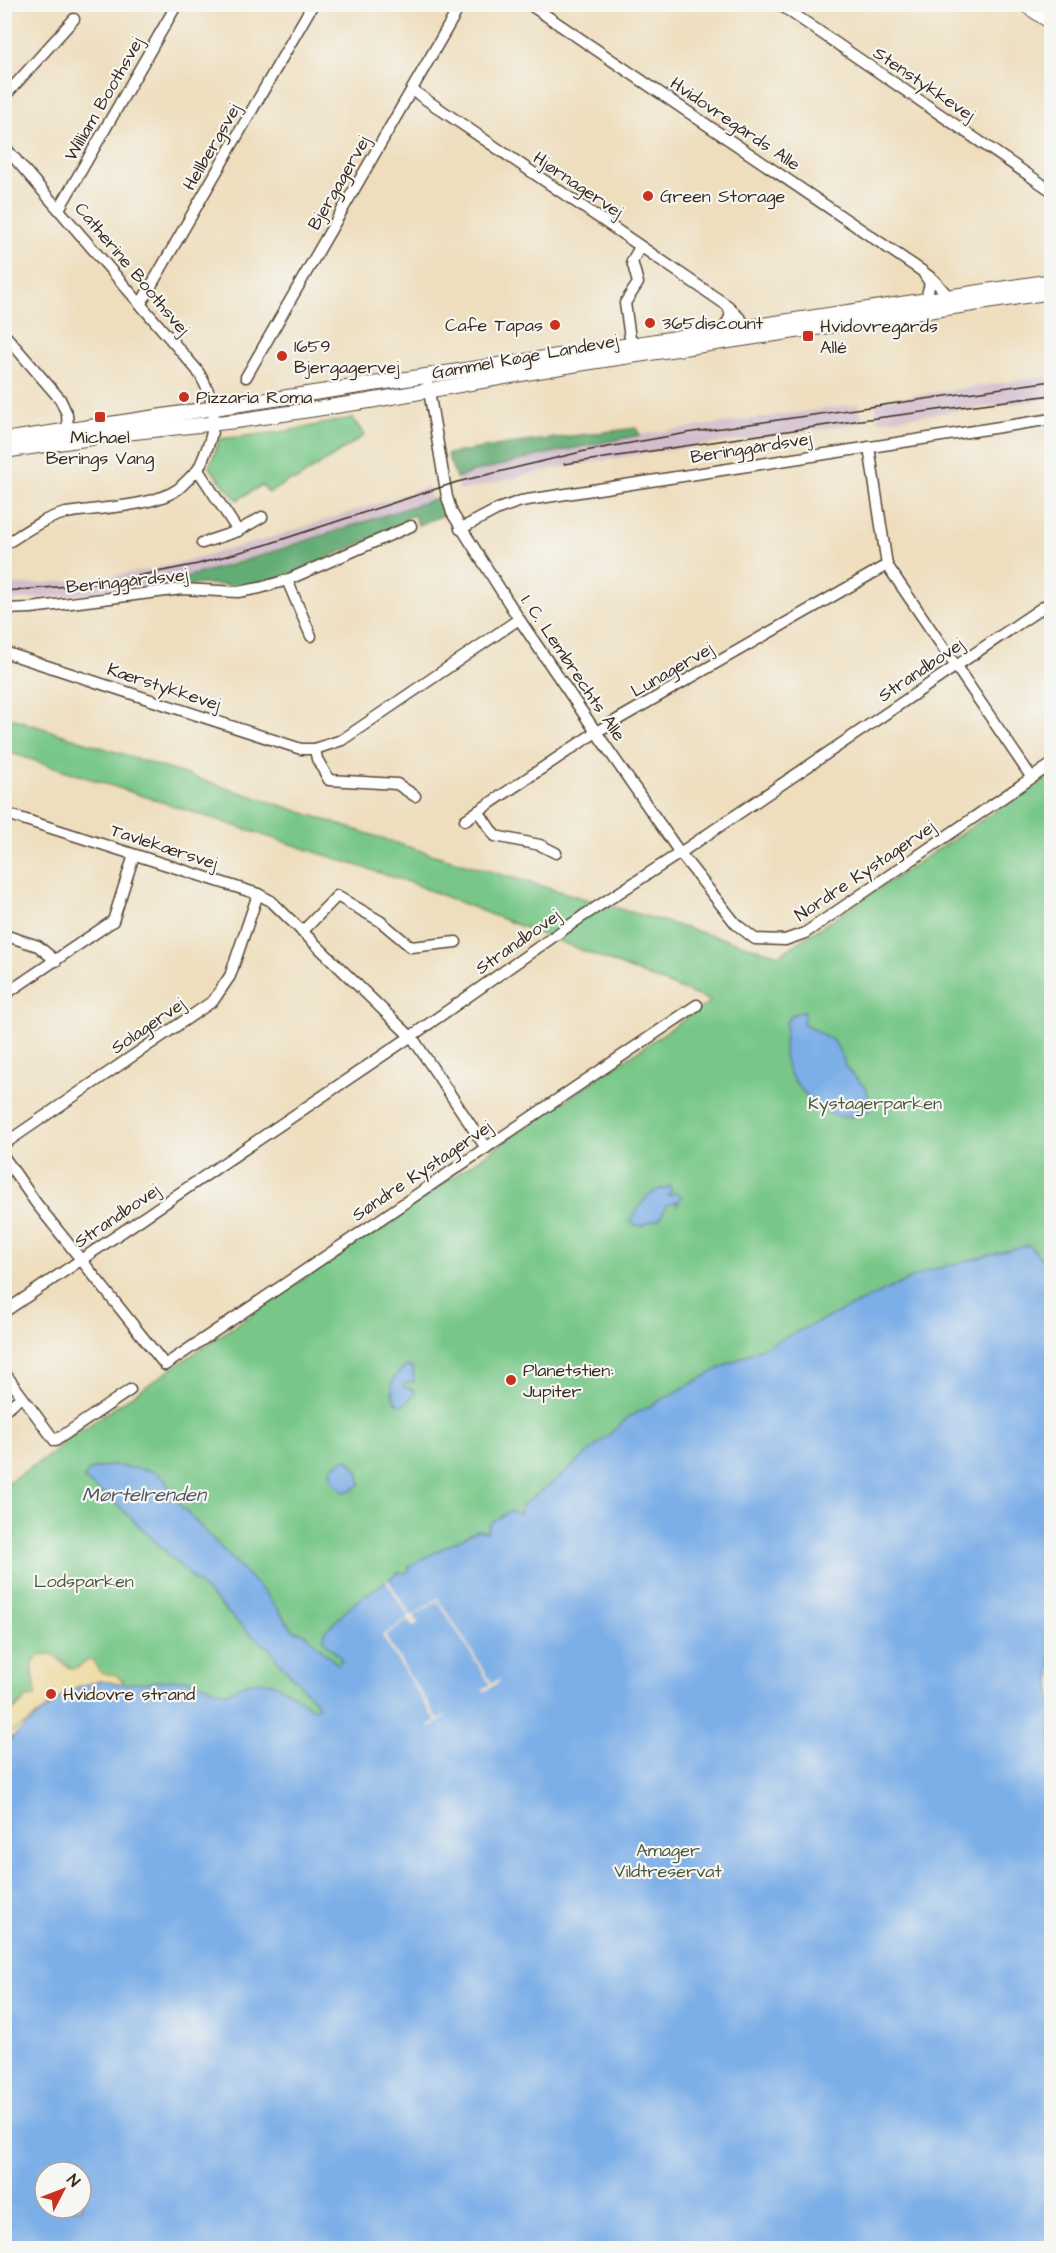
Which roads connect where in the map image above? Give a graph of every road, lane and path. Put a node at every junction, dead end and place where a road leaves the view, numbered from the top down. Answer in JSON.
{"nodes":[{"id":1,"x":177,"y":4,"type":"edge"},
{"id":2,"x":314,"y":4,"type":"edge"},
{"id":3,"x":461,"y":4,"type":"edge"},
{"id":4,"x":529,"y":4,"type":"edge"},
{"id":5,"x":779,"y":4,"type":"edge"},
{"id":6,"x":1024,"y":4,"type":"edge"},
{"id":7,"x":74,"y":19,"type":"dead end"},
{"id":8,"x":1052,"y":23,"type":"edge"},
{"id":9,"x":412,"y":90,"type":"junction"},
{"id":10,"x":4,"y":97,"type":"edge"},
{"id":11,"x":4,"y":146,"type":"edge"},
{"id":12,"x":1052,"y":191,"type":"edge"},
{"id":13,"x":59,"y":209,"type":"junction"},
{"id":14,"x":640,"y":247,"type":"junction"},
{"id":15,"x":922,"y":271,"type":"junction"},
{"id":16,"x":1052,"y":281,"type":"edge"},
{"id":17,"x":1052,"y":292,"type":"edge"},
{"id":18,"x":948,"y":296,"type":"junction"},
{"id":19,"x":927,"y":299,"type":"junction"},
{"id":20,"x":140,"y":305,"type":"junction"},
{"id":21,"x":728,"y":306,"type":"junction"},
{"id":22,"x":748,"y":327,"type":"junction"},
{"id":23,"x":723,"y":331,"type":"junction"},
{"id":24,"x":4,"y":334,"type":"edge"},
{"id":25,"x":631,"y":345,"type":"junction"},
{"id":26,"x":426,"y":376,"type":"junction"},
{"id":27,"x":246,"y":377,"type":"dead end"},
{"id":28,"x":429,"y":392,"type":"junction"},
{"id":29,"x":214,"y":409,"type":"junction"},
{"id":30,"x":1052,"y":419,"type":"edge"},
{"id":31,"x":214,"y":424,"type":"junction"},
{"id":32,"x":68,"y":430,"type":"junction"},
{"id":33,"x":4,"y":440,"type":"edge"},
{"id":34,"x":869,"y":447,"type":"junction"},
{"id":35,"x":4,"y":451,"type":"edge"},
{"id":36,"x":198,"y":470,"type":"junction"},
{"id":37,"x":262,"y":517,"type":"dead end"},
{"id":38,"x":411,"y":526,"type":"dead end"},
{"id":39,"x":460,"y":529,"type":"junction"},
{"id":40,"x":238,"y":531,"type":"junction"},
{"id":41,"x":202,"y":543,"type":"dead end"},
{"id":42,"x":4,"y":544,"type":"edge"},
{"id":43,"x":887,"y":565,"type":"junction"},
{"id":44,"x":287,"y":580,"type":"junction"},
{"id":45,"x":1052,"y":601,"type":"edge"},
{"id":46,"x":4,"y":609,"type":"edge"},
{"id":47,"x":519,"y":619,"type":"junction"},
{"id":48,"x":311,"y":636,"type":"dead end"},
{"id":49,"x":4,"y":652,"type":"edge"},
{"id":50,"x":956,"y":666,"type":"junction"},
{"id":51,"x":596,"y":732,"type":"junction"},
{"id":52,"x":315,"y":749,"type":"junction"},
{"id":53,"x":1052,"y":764,"type":"edge"},
{"id":54,"x":1032,"y":777,"type":"junction"},
{"id":55,"x":416,"y":796,"type":"dead end"},
{"id":56,"x":478,"y":811,"type":"junction"},
{"id":57,"x":4,"y":813,"type":"edge"},
{"id":58,"x":465,"y":820,"type":"dead end"},
{"id":59,"x":556,"y":853,"type":"dead end"},
{"id":60,"x":680,"y":853,"type":"junction"},
{"id":61,"x":135,"y":855,"type":"junction"},
{"id":62,"x":258,"y":894,"type":"junction"},
{"id":63,"x":302,"y":932,"type":"junction"},
{"id":64,"x":4,"y":935,"type":"edge"},
{"id":65,"x":456,"y":942,"type":"dead end"},
{"id":66,"x":56,"y":961,"type":"junction"},
{"id":67,"x":4,"y":995,"type":"edge"},
{"id":68,"x":697,"y":1005,"type":"dead end"},
{"id":69,"x":410,"y":1037,"type":"junction"},
{"id":70,"x":4,"y":1144,"type":"edge"},
{"id":71,"x":486,"y":1148,"type":"junction"},
{"id":72,"x":4,"y":1157,"type":"edge"},
{"id":73,"x":81,"y":1260,"type":"junction"},
{"id":74,"x":4,"y":1312,"type":"edge"},
{"id":75,"x":4,"y":1372,"type":"edge"},
{"id":76,"x":130,"y":1390,"type":"dead end"},
{"id":77,"x":22,"y":1397,"type":"junction"},
{"id":78,"x":4,"y":1410,"type":"edge"}],
"edges":[{"from":1,"to":13,"type":"street","name":"William Boothsvej"},
{"from":2,"to":20,"type":"street","name":"Hellbergsvej"},
{"from":3,"to":9,"type":"street","name":"Bjergagervej"},
{"from":4,"to":15,"type":"street","name":"Hvidovregårds Alle"},
{"from":5,"to":12,"type":"street","name":"Stenstykkevej"},
{"from":6,"to":8,"type":"main road"},
{"from":7,"to":10,"type":"street"},
{"from":9,"to":14,"type":"street","name":"Hjørnagervej"},
{"from":9,"to":27,"type":"street","name":"Bjergagervej"},
{"from":11,"to":13,"type":"street","name":"Catherine Boothsvej"},
{"from":13,"to":20,"type":"street","name":"Catherine Boothsvej"},
{"from":14,"to":21,"type":"street","name":"Hjørnagervej"},
{"from":14,"to":25,"type":"street","name":"Gammel Køge Landevej"},
{"from":15,"to":18,"type":"street","name":"Hvidovregårds Alle"},
{"from":15,"to":19,"type":"street"},
{"from":16,"to":18,"type":"main road","name":"Gammel Køge Landevej"},
{"from":17,"to":28,"type":"main road","name":"Gammel Køge Landevej"},
{"from":18,"to":19,"type":"main road","name":"Gammel Køge Landevej"},
{"from":19,"to":22,"type":"main road","name":"Gammel Køge Landevej"},
{"from":20,"to":29,"type":"street","name":"Catherine Boothsvej"},
{"from":21,"to":22,"type":"street","name":"Hjørnagervej"},
{"from":21,"to":23,"type":"street"},
{"from":22,"to":23,"type":"main road","name":"Gammel Køge Landevej"},
{"from":23,"to":25,"type":"main road","name":"Gammel Køge Landevej"},
{"from":24,"to":32,"type":"street"},
{"from":25,"to":26,"type":"main road","name":"Gammel Køge Landevej"},
{"from":26,"to":28,"type":"street","name":"I. C. Lembrechts Alle"},
{"from":26,"to":29,"type":"main road","name":"Gammel Køge Landevej"},
{"from":28,"to":31,"type":"main road","name":"Gammel Køge Landevej"},
{"from":28,"to":39,"type":"street","name":"I. C. Lembrechts Alle"},
{"from":29,"to":31,"type":"street","name":"Catherine Boothsvej"},
{"from":29,"to":32,"type":"main road","name":"Gammel Køge Landevej"},
{"from":30,"to":34,"type":"street","name":"Beringgårdsvej"},
{"from":31,"to":35,"type":"main road","name":"Gammel Køge Landevej"},
{"from":31,"to":36,"type":"street","name":"Catherine Boothsvej"},
{"from":32,"to":33,"type":"main road","name":"Gammel Køge Landevej"},
{"from":34,"to":39,"type":"street","name":"Beringgårdsvej"},
{"from":34,"to":43,"type":"street"},
{"from":36,"to":40,"type":"street"},
{"from":36,"to":42,"type":"street"},
{"from":37,"to":40,"type":"street"},
{"from":38,"to":44,"type":"street","name":"Beringgårdsvej"},
{"from":39,"to":47,"type":"street","name":"I. C. Lembrechts Alle"},
{"from":40,"to":41,"type":"street"},
{"from":43,"to":50,"type":"street"},
{"from":43,"to":51,"type":"street","name":"Lunagervej"},
{"from":44,"to":46,"type":"street","name":"Beringgårdsvej"},
{"from":44,"to":48,"type":"street"},
{"from":45,"to":50,"type":"street","name":"Strandbovej"},
{"from":47,"to":51,"type":"street","name":"I. C. Lembrechts Alle"},
{"from":47,"to":52,"type":"street","name":"Kærstykkevej"},
{"from":49,"to":52,"type":"street","name":"Kærstykkevej"},
{"from":50,"to":54,"type":"street"},
{"from":50,"to":60,"type":"street","name":"Strandbovej"},
{"from":51,"to":56,"type":"street","name":"Lunagervej"},
{"from":51,"to":60,"type":"street","name":"I. C. Lembrechts Alle"},
{"from":52,"to":55,"type":"street"},
{"from":53,"to":54,"type":"street","name":"Nordre Kystagervej"},
{"from":54,"to":60,"type":"street","name":"Nordre Kystagervej"},
{"from":56,"to":58,"type":"street","name":"Lunagervej"},
{"from":56,"to":59,"type":"street"},
{"from":57,"to":61,"type":"street","name":"Tavlekærsvej"},
{"from":60,"to":69,"type":"street","name":"Strandbovej"},
{"from":61,"to":62,"type":"street","name":"Tavlekærsvej"},
{"from":61,"to":66,"type":"street"},
{"from":62,"to":63,"type":"street","name":"Tavlekærsvej"},
{"from":62,"to":70,"type":"street","name":"Solagervej"},
{"from":63,"to":65,"type":"street"},
{"from":63,"to":69,"type":"street","name":"Tavlekærsvej"},
{"from":64,"to":66,"type":"street"},
{"from":66,"to":67,"type":"street"},
{"from":68,"to":71,"type":"street","name":"Søndre Kystagervej"},
{"from":69,"to":71,"type":"street","name":"Tavlekærsvej"},
{"from":69,"to":73,"type":"street","name":"Strandbovej"},
{"from":71,"to":73,"type":"street","name":"Søndre Kystagervej"},
{"from":72,"to":73,"type":"street"},
{"from":73,"to":74,"type":"street","name":"Strandbovej"},
{"from":75,"to":77,"type":"street"},
{"from":76,"to":77,"type":"street"},
{"from":77,"to":78,"type":"street"}]}
